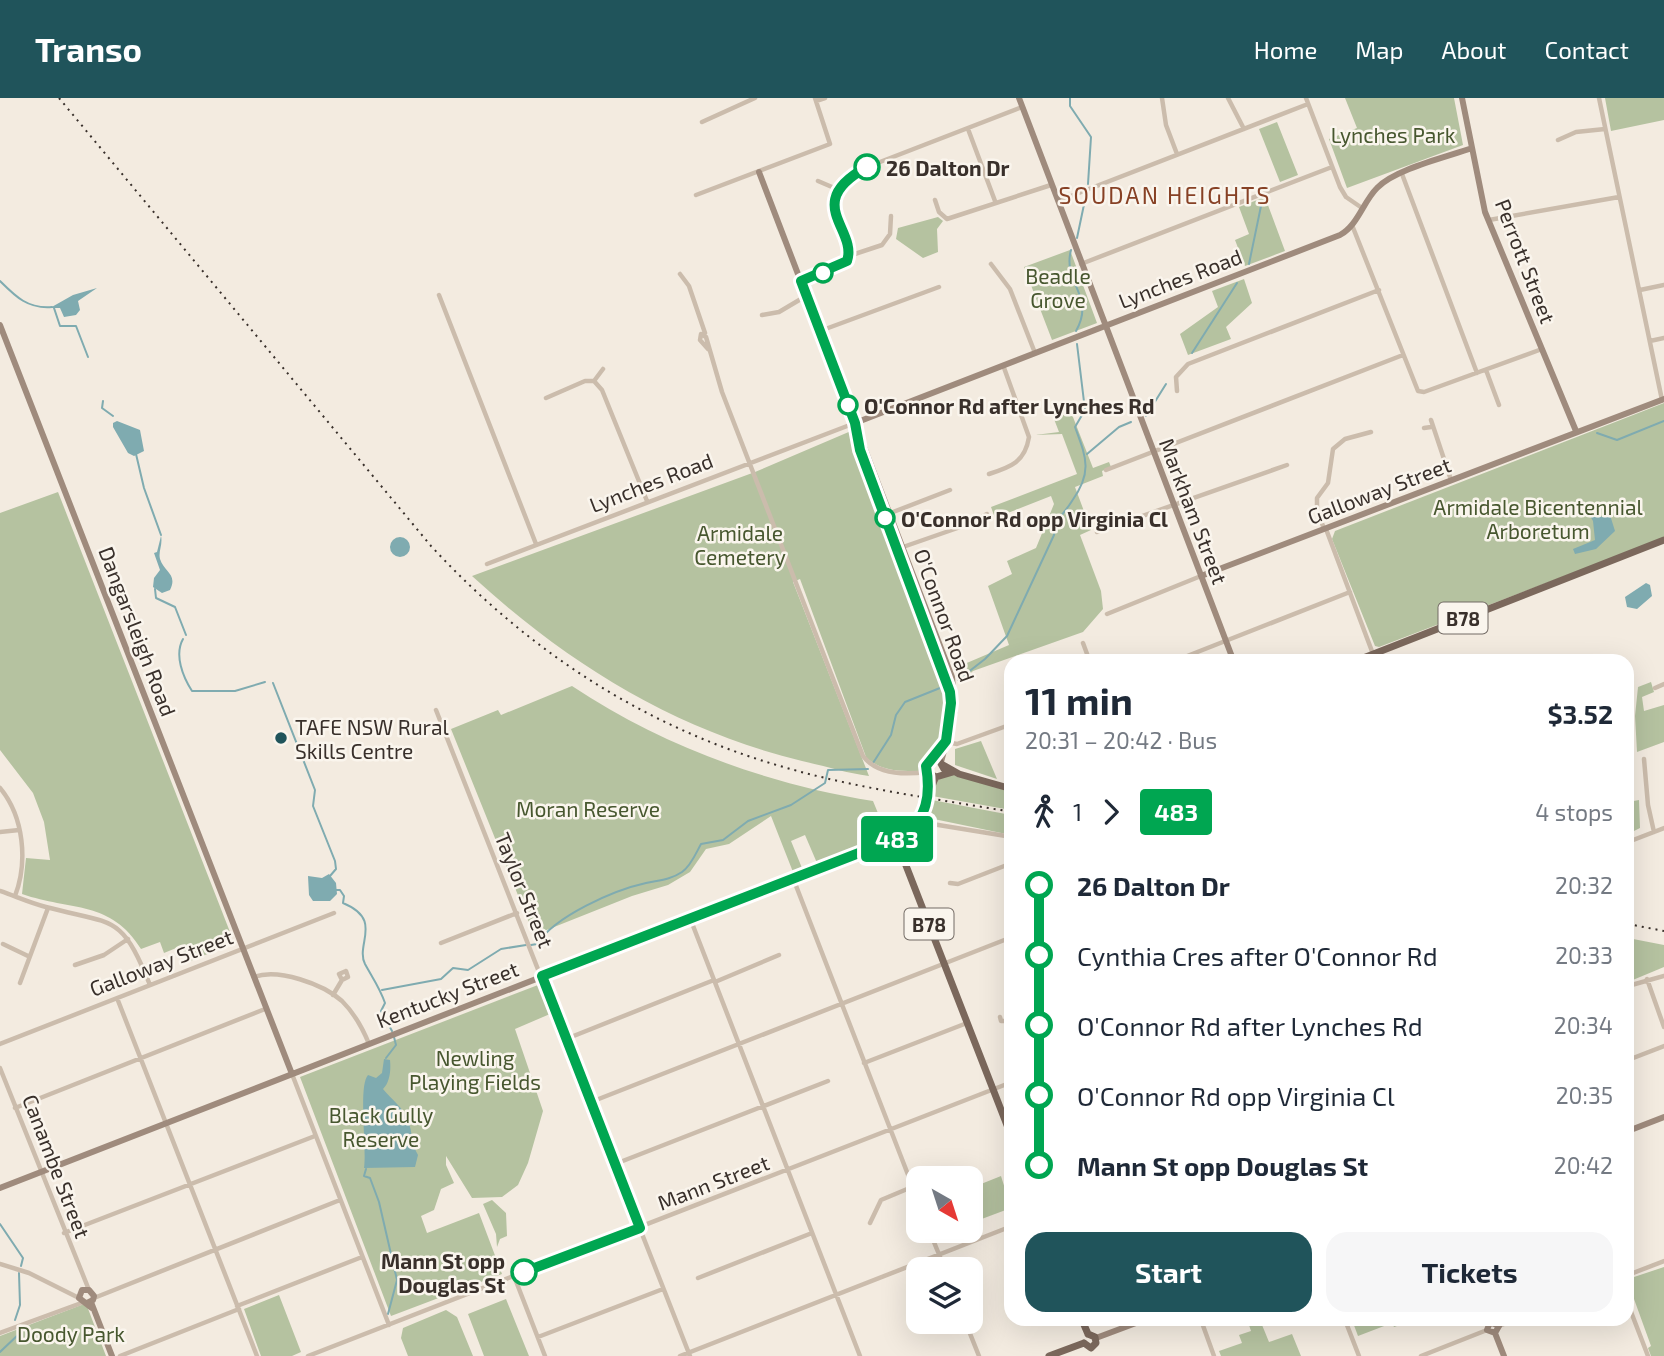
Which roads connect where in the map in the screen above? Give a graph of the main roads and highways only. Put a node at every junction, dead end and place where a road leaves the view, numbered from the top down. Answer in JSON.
{"nodes":[{"id":1,"x":1664,"y":540,"type":"edge"},
{"id":2,"x":1385,"y":654,"type":"edge"},
{"id":3,"x":1004,"y":787,"type":"edge"},
{"id":4,"x":1004,"y":1118,"type":"edge"},
{"id":5,"x":1085,"y":1326,"type":"edge"},
{"id":6,"x":1088,"y":1334,"type":"junction"},
{"id":7,"x":1084,"y":1343,"type":"junction"},
{"id":8,"x":1049,"y":1356,"type":"edge"}],
"edges":[{"from":1,"to":2,"type":"main road","number":"B78"},
{"from":3,"to":4,"type":"main road","number":"B78"},
{"from":5,"to":6,"type":"main road"},
{"from":6,"to":7,"type":"main road"},
{"from":6,"to":7,"type":"main road"},
{"from":7,"to":8,"type":"main road"}]}
